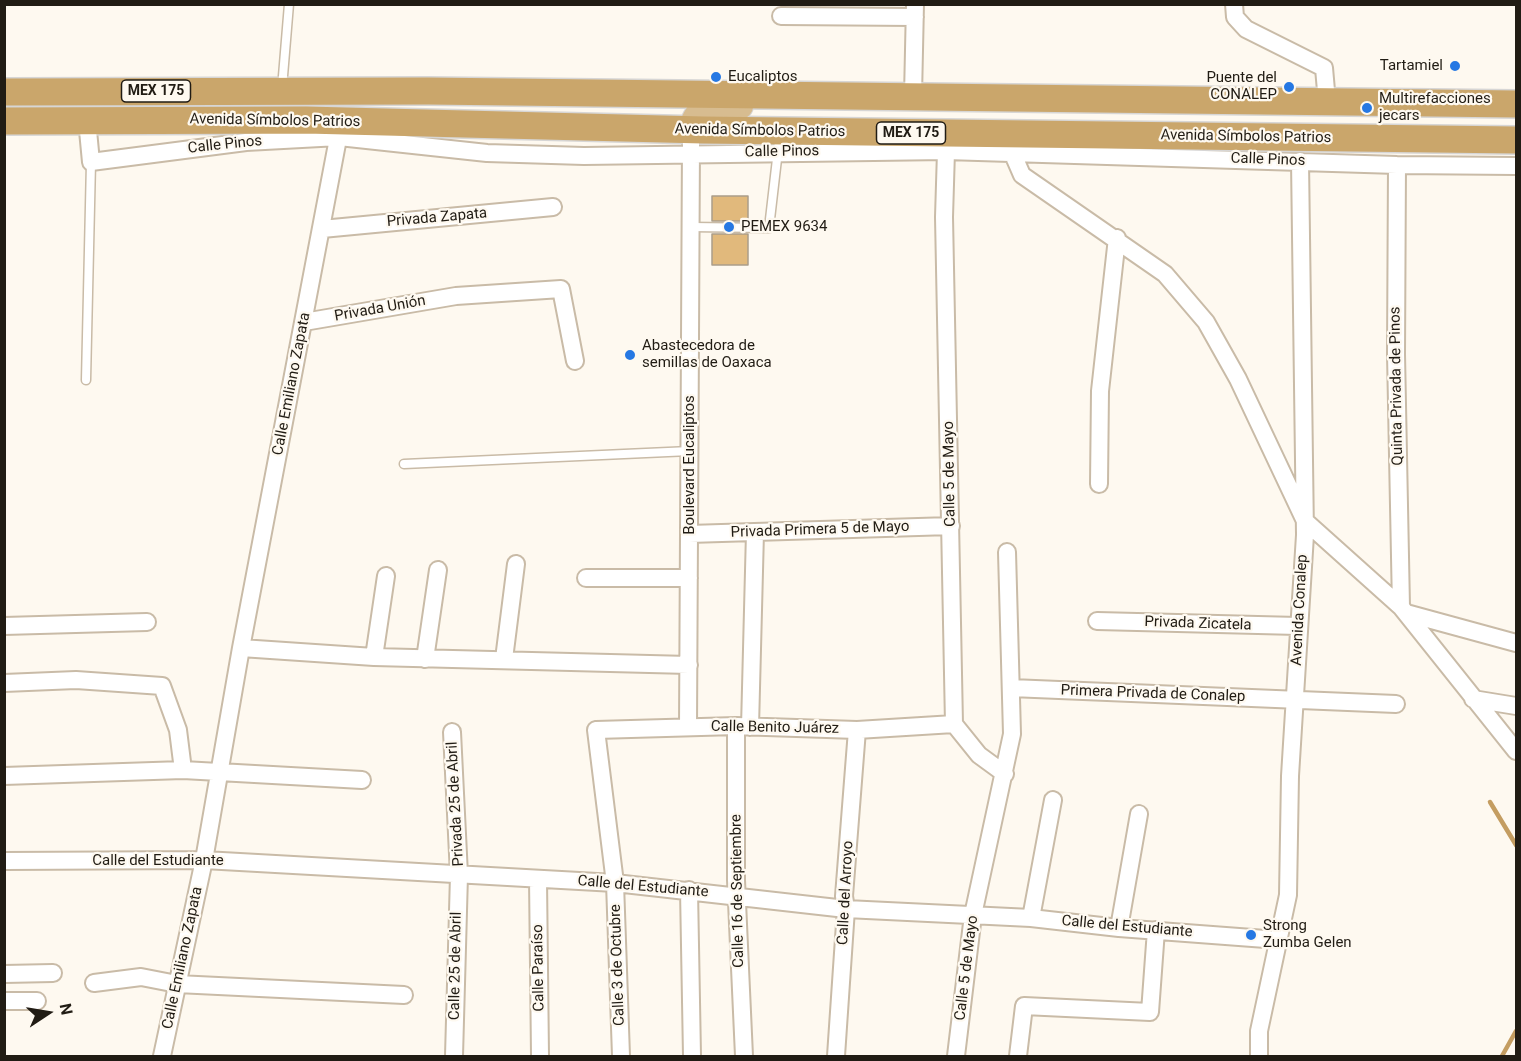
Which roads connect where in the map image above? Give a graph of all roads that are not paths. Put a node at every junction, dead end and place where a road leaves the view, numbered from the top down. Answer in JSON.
{"nodes":[{"id":1,"x":289,"y":4,"type":"edge"},
{"id":2,"x":1234,"y":4,"type":"edge"},
{"id":3,"x":915,"y":11,"type":"edge"},
{"id":4,"x":781,"y":16,"type":"dead end"},
{"id":5,"x":282,"y":91,"type":"junction"},
{"id":6,"x":4,"y":92,"type":"edge"},
{"id":7,"x":797,"y":96,"type":"junction"},
{"id":8,"x":913,"y":96,"type":"junction"},
{"id":9,"x":1327,"y":102,"type":"junction"},
{"id":10,"x":1516,"y":104,"type":"edge"},
{"id":11,"x":87,"y":120,"type":"junction"},
{"id":12,"x":4,"y":121,"type":"edge"},
{"id":13,"x":340,"y":129,"type":"junction"},
{"id":14,"x":1516,"y":140,"type":"edge"},
{"id":15,"x":691,"y":142,"type":"junction"},
{"id":16,"x":779,"y":142,"type":"junction"},
{"id":17,"x":1212,"y":147,"type":"junction"},
{"id":18,"x":946,"y":151,"type":"junction"},
{"id":19,"x":1012,"y":152,"type":"junction"},
{"id":20,"x":1300,"y":161,"type":"junction"},
{"id":21,"x":91,"y":162,"type":"junction"},
{"id":22,"x":1397,"y":165,"type":"junction"},
{"id":23,"x":1516,"y":166,"type":"edge"},
{"id":24,"x":553,"y":207,"type":"dead end"},
{"id":25,"x":691,"y":227,"type":"junction"},
{"id":26,"x":322,"y":229,"type":"junction"},
{"id":27,"x":1117,"y":238,"type":"junction"},
{"id":28,"x":304,"y":322,"type":"junction"},
{"id":29,"x":575,"y":361,"type":"dead end"},
{"id":30,"x":87,"y":380,"type":"dead end"},
{"id":31,"x":690,"y":451,"type":"junction"},
{"id":32,"x":404,"y":464,"type":"dead end"},
{"id":33,"x":1099,"y":484,"type":"dead end"},
{"id":34,"x":1305,"y":521,"type":"junction"},
{"id":35,"x":951,"y":526,"type":"junction"},
{"id":36,"x":755,"y":532,"type":"junction"},
{"id":37,"x":689,"y":534,"type":"junction"},
{"id":38,"x":1007,"y":552,"type":"dead end"},
{"id":39,"x":516,"y":564,"type":"dead end"},
{"id":40,"x":438,"y":570,"type":"dead end"},
{"id":41,"x":386,"y":576,"type":"dead end"},
{"id":42,"x":586,"y":578,"type":"dead end"},
{"id":43,"x":689,"y":578,"type":"junction"},
{"id":44,"x":1403,"y":610,"type":"junction"},
{"id":45,"x":147,"y":621,"type":"dead end"},
{"id":46,"x":1097,"y":621,"type":"dead end"},
{"id":47,"x":4,"y":626,"type":"edge"},
{"id":48,"x":1298,"y":626,"type":"junction"},
{"id":49,"x":1516,"y":643,"type":"edge"},
{"id":50,"x":241,"y":648,"type":"junction"},
{"id":51,"x":374,"y":657,"type":"junction"},
{"id":52,"x":425,"y":659,"type":"junction"},
{"id":53,"x":504,"y":659,"type":"junction"},
{"id":54,"x":689,"y":665,"type":"junction"},
{"id":55,"x":4,"y":683,"type":"edge"},
{"id":56,"x":1011,"y":688,"type":"junction"},
{"id":57,"x":1473,"y":699,"type":"junction"},
{"id":58,"x":1295,"y":700,"type":"junction"},
{"id":59,"x":1396,"y":704,"type":"dead end"},
{"id":60,"x":1516,"y":706,"type":"edge"},
{"id":61,"x":954,"y":724,"type":"junction"},
{"id":62,"x":743,"y":727,"type":"junction"},
{"id":63,"x":688,"y":728,"type":"junction"},
{"id":64,"x":596,"y":730,"type":"joint"},
{"id":65,"x":857,"y":730,"type":"junction"},
{"id":66,"x":452,"y":732,"type":"dead end"},
{"id":67,"x":1516,"y":751,"type":"edge"},
{"id":68,"x":183,"y":770,"type":"junction"},
{"id":69,"x":219,"y":772,"type":"junction"},
{"id":70,"x":1005,"y":774,"type":"junction"},
{"id":71,"x":4,"y":777,"type":"edge"},
{"id":72,"x":362,"y":780,"type":"dead end"},
{"id":73,"x":1053,"y":800,"type":"dead end"},
{"id":74,"x":1139,"y":814,"type":"dead end"},
{"id":75,"x":204,"y":860,"type":"junction"},
{"id":76,"x":4,"y":861,"type":"edge"},
{"id":77,"x":459,"y":875,"type":"junction"},
{"id":78,"x":538,"y":879,"type":"junction"},
{"id":79,"x":615,"y":883,"type":"junction"},
{"id":80,"x":689,"y":890,"type":"junction"},
{"id":81,"x":738,"y":897,"type":"junction"},
{"id":82,"x":846,"y":909,"type":"junction"},
{"id":83,"x":973,"y":915,"type":"junction"},
{"id":84,"x":1031,"y":918,"type":"junction"},
{"id":85,"x":1119,"y":928,"type":"junction"},
{"id":86,"x":1156,"y":930,"type":"junction"},
{"id":87,"x":1279,"y":940,"type":"junction"},
{"id":88,"x":53,"y":973,"type":"dead end"},
{"id":89,"x":4,"y":974,"type":"edge"},
{"id":90,"x":94,"y":983,"type":"dead end"},
{"id":91,"x":177,"y":984,"type":"junction"},
{"id":92,"x":404,"y":995,"type":"dead end"},
{"id":93,"x":4,"y":1001,"type":"edge"},
{"id":94,"x":37,"y":1001,"type":"dead end"},
{"id":95,"x":162,"y":1056,"type":"edge"},
{"id":96,"x":454,"y":1056,"type":"edge"},
{"id":97,"x":540,"y":1056,"type":"edge"},
{"id":98,"x":621,"y":1056,"type":"edge"},
{"id":99,"x":692,"y":1056,"type":"edge"},
{"id":100,"x":744,"y":1056,"type":"edge"},
{"id":101,"x":836,"y":1056,"type":"edge"},
{"id":102,"x":956,"y":1056,"type":"edge"},
{"id":103,"x":1018,"y":1056,"type":"edge"},
{"id":104,"x":1259,"y":1056,"type":"edge"}],
"edges":[{"from":1,"to":5,"type":"lane"},
{"from":2,"to":9,"type":"street"},
{"from":3,"to":4,"type":"street"},
{"from":3,"to":8,"type":"street"},
{"from":5,"to":6,"type":"highway","name":"Avenida Símbolos Patrios","number":"MEX 175"},
{"from":5,"to":7,"type":"highway","name":"Avenida Símbolos Patrios","number":"MEX 175"},
{"from":7,"to":8,"type":"highway","name":"Avenida Símbolos Patrios","number":"MEX 175"},
{"from":7,"to":15,"type":"main road"},
{"from":8,"to":9,"type":"highway","name":"Avenida Símbolos Patrios","number":"MEX 175"},
{"from":9,"to":10,"type":"highway","name":"Avenida Símbolos Patrios","number":"MEX 175"},
{"from":11,"to":12,"type":"highway","name":"Avenida Símbolos Patrios","number":"MEX 175"},
{"from":11,"to":13,"type":"highway","name":"Avenida Símbolos Patrios","number":"MEX 175"},
{"from":11,"to":21,"type":"street"},
{"from":13,"to":15,"type":"highway","name":"Avenida Símbolos Patrios","number":"MEX 175"},
{"from":13,"to":21,"type":"street","name":"Calle Pinos"},
{"from":13,"to":26,"type":"street","name":"Calle Emiliano Zapata"},
{"from":14,"to":17,"type":"highway","name":"Avenida Símbolos Patrios","number":"MEX 175"},
{"from":15,"to":16,"type":"highway","name":"Avenida Símbolos Patrios","number":"MEX 175"},
{"from":15,"to":25,"type":"street","name":"Boulevard Eucaliptos"},
{"from":16,"to":17,"type":"highway","name":"Avenida Símbolos Patrios","number":"MEX 175"},
{"from":16,"to":18,"type":"street","name":"Calle Pinos"},
{"from":16,"to":25,"type":"lane"},
{"from":17,"to":19,"type":"street","name":"Calle Pinos"},
{"from":17,"to":20,"type":"street","name":"Calle Pinos"},
{"from":18,"to":19,"type":"street","name":"Calle Pinos"},
{"from":18,"to":35,"type":"street","name":"Calle 5 de Mayo"},
{"from":19,"to":27,"type":"street"},
{"from":20,"to":22,"type":"street","name":"Calle Pinos"},
{"from":20,"to":34,"type":"street","name":"Avenida Conalep"},
{"from":21,"to":30,"type":"lane"},
{"from":22,"to":23,"type":"street","name":"Calle Pinos"},
{"from":22,"to":44,"type":"street","name":"Quinta Privada de Pinos"},
{"from":24,"to":26,"type":"street","name":"Privada Zapata"},
{"from":25,"to":31,"type":"street","name":"Boulevard Eucaliptos"},
{"from":26,"to":28,"type":"street","name":"Calle Emiliano Zapata"},
{"from":27,"to":33,"type":"street"},
{"from":27,"to":34,"type":"street"},
{"from":28,"to":29,"type":"street","name":"Privada Unión"},
{"from":28,"to":50,"type":"street","name":"Calle Emiliano Zapata"},
{"from":31,"to":32,"type":"lane"},
{"from":31,"to":37,"type":"street","name":"Boulevard Eucaliptos"},
{"from":34,"to":44,"type":"street"},
{"from":34,"to":48,"type":"street","name":"Avenida Conalep"},
{"from":35,"to":36,"type":"street","name":"Privada Primera 5 de Mayo"},
{"from":35,"to":61,"type":"street","name":"Calle 5 de Mayo"},
{"from":36,"to":37,"type":"street","name":"Privada Primera 5 de Mayo"},
{"from":36,"to":62,"type":"street","name":"Calle 16 de Septiembre"},
{"from":37,"to":43,"type":"street","name":"Boulevard Eucaliptos"},
{"from":38,"to":56,"type":"street","name":"Calle 5 de Mayo"},
{"from":39,"to":53,"type":"street"},
{"from":40,"to":52,"type":"street"},
{"from":41,"to":51,"type":"street"},
{"from":42,"to":43,"type":"street"},
{"from":43,"to":54,"type":"street","name":"Boulevard Eucaliptos"},
{"from":44,"to":49,"type":"street"},
{"from":44,"to":57,"type":"street"},
{"from":45,"to":47,"type":"street"},
{"from":46,"to":48,"type":"street","name":"Privada Zicatela"},
{"from":48,"to":58,"type":"street","name":"Avenida Conalep"},
{"from":50,"to":51,"type":"street"},
{"from":50,"to":69,"type":"street","name":"Calle Emiliano Zapata"},
{"from":51,"to":52,"type":"street"},
{"from":52,"to":53,"type":"street"},
{"from":53,"to":54,"type":"street"},
{"from":54,"to":63,"type":"street","name":"Boulevard Eucaliptos"},
{"from":55,"to":68,"type":"street"},
{"from":56,"to":58,"type":"street","name":"Primera Privada de Conalep"},
{"from":56,"to":70,"type":"street","name":"Calle 5 de Mayo"},
{"from":57,"to":60,"type":"street"},
{"from":57,"to":67,"type":"street"},
{"from":58,"to":59,"type":"street","name":"Primera Privada de Conalep"},
{"from":58,"to":87,"type":"street","name":"Avenida Conalep"},
{"from":61,"to":65,"type":"street","name":"Calle Benito Juárez"},
{"from":61,"to":70,"type":"street"},
{"from":62,"to":63,"type":"street","name":"Calle Benito Juárez"},
{"from":62,"to":65,"type":"street","name":"Calle Benito Juárez"},
{"from":62,"to":81,"type":"street","name":"Calle 16 de Septiembre"},
{"from":63,"to":64,"type":"street","name":"Calle Benito Juárez"},
{"from":64,"to":79,"type":"street","name":"Calle 3 de Octubre"},
{"from":65,"to":82,"type":"street","name":"Calle del Arroyo"},
{"from":66,"to":77,"type":"street","name":"Privada 25 de Abril"},
{"from":68,"to":69,"type":"street"},
{"from":68,"to":71,"type":"street"},
{"from":69,"to":72,"type":"street"},
{"from":69,"to":75,"type":"street","name":"Calle Emiliano Zapata"},
{"from":70,"to":83,"type":"street","name":"Calle 5 de Mayo"},
{"from":73,"to":84,"type":"street"},
{"from":74,"to":85,"type":"street"},
{"from":75,"to":76,"type":"street","name":"Calle del Estudiante"},
{"from":75,"to":77,"type":"street","name":"Calle del Estudiante"},
{"from":75,"to":91,"type":"street","name":"Calle Emiliano Zapata"},
{"from":77,"to":78,"type":"street","name":"Calle del Estudiante"},
{"from":77,"to":96,"type":"street","name":"Calle 25 de Abril"},
{"from":78,"to":79,"type":"street","name":"Calle del Estudiante"},
{"from":78,"to":97,"type":"street","name":"Calle Paraíso"},
{"from":79,"to":80,"type":"street","name":"Calle del Estudiante"},
{"from":79,"to":98,"type":"street","name":"Calle 3 de Octubre"},
{"from":80,"to":81,"type":"street","name":"Calle del Estudiante"},
{"from":80,"to":99,"type":"street"},
{"from":81,"to":82,"type":"street","name":"Calle del Estudiante"},
{"from":81,"to":100,"type":"street","name":"Calle 16 de Septiembre"},
{"from":82,"to":83,"type":"street","name":"Calle del Estudiante"},
{"from":82,"to":101,"type":"street","name":"Calle del Arroyo"},
{"from":83,"to":84,"type":"street","name":"Calle del Estudiante"},
{"from":83,"to":102,"type":"street","name":"Calle 5 de Mayo"},
{"from":84,"to":85,"type":"street","name":"Calle del Estudiante"},
{"from":85,"to":86,"type":"street","name":"Calle del Estudiante"},
{"from":86,"to":87,"type":"street","name":"Calle del Estudiante"},
{"from":86,"to":103,"type":"street"},
{"from":87,"to":104,"type":"street","name":"Avenida Conalep"},
{"from":88,"to":89,"type":"street"},
{"from":90,"to":91,"type":"street"},
{"from":91,"to":92,"type":"street"},
{"from":91,"to":95,"type":"street","name":"Calle Emiliano Zapata"},
{"from":93,"to":94,"type":"street"}]}
